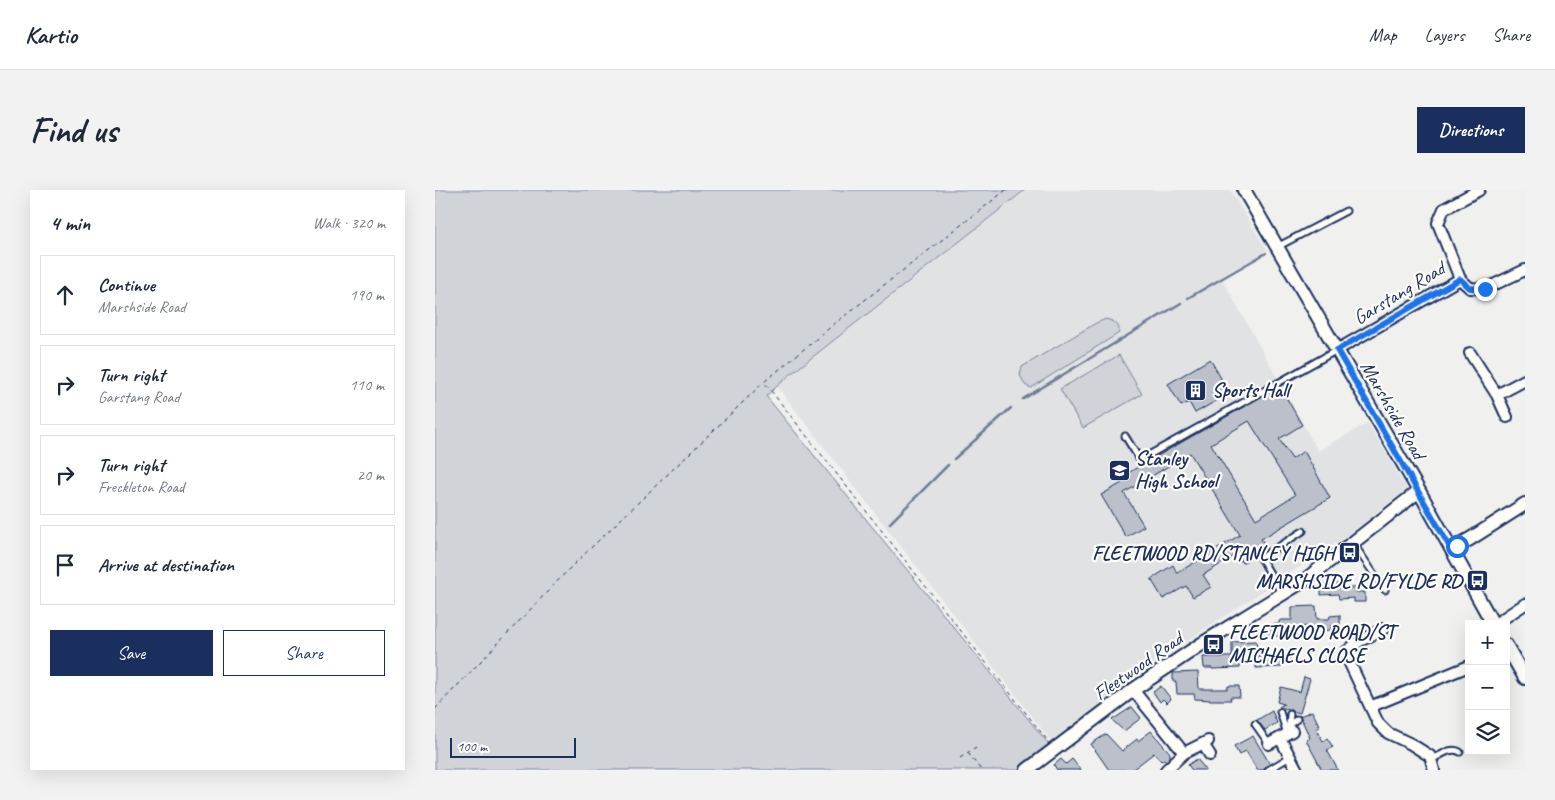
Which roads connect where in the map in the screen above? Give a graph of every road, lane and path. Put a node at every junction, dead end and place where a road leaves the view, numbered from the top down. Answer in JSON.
{"nodes":[{"id":1,"x":1006,"y":190,"type":"edge"},
{"id":2,"x":1243,"y":190,"type":"edge"},
{"id":3,"x":1479,"y":190,"type":"edge"},
{"id":4,"x":1346,"y":211,"type":"dead end"},
{"id":5,"x":1276,"y":248,"type":"junction"},
{"id":6,"x":1523,"y":275,"type":"edge"},
{"id":7,"x":1460,"y":279,"type":"junction"},
{"id":8,"x":1337,"y":350,"type":"junction"},
{"id":9,"x":1469,"y":353,"type":"dead end"},
{"id":10,"x":1525,"y":380,"type":"edge"},
{"id":11,"x":764,"y":382,"type":"junction"},
{"id":12,"x":1497,"y":395,"type":"junction"},
{"id":13,"x":1507,"y":418,"type":"dead end"},
{"id":14,"x":1125,"y":436,"type":"dead end"},
{"id":15,"x":1419,"y":490,"type":"junction"},
{"id":16,"x":1525,"y":504,"type":"edge"},
{"id":17,"x":1303,"y":530,"type":"dead end"},
{"id":18,"x":1352,"y":542,"type":"junction"},
{"id":19,"x":1451,"y":549,"type":"junction"},
{"id":20,"x":1385,"y":590,"type":"dead end"},
{"id":21,"x":1282,"y":594,"type":"junction"},
{"id":22,"x":1525,"y":604,"type":"edge"},
{"id":23,"x":1492,"y":620,"type":"edge"},
{"id":24,"x":1500,"y":620,"type":"edge"},
{"id":25,"x":1383,"y":629,"type":"dead end"},
{"id":26,"x":1510,"y":652,"type":"edge"},
{"id":27,"x":1465,"y":668,"type":"edge"},
{"id":28,"x":1525,"y":678,"type":"edge"},
{"id":29,"x":1133,"y":690,"type":"junction"},
{"id":30,"x":1372,"y":706,"type":"junction"},
{"id":31,"x":435,"y":709,"type":"edge"},
{"id":32,"x":1281,"y":712,"type":"dead end"},
{"id":33,"x":1290,"y":714,"type":"dead end"},
{"id":34,"x":1297,"y":719,"type":"dead end"},
{"id":35,"x":1255,"y":724,"type":"dead end"},
{"id":36,"x":1287,"y":732,"type":"junction"},
{"id":37,"x":1269,"y":744,"type":"joint"},
{"id":38,"x":976,"y":747,"type":"dead end"},
{"id":39,"x":1055,"y":750,"type":"junction"},
{"id":40,"x":1460,"y":752,"type":"dead end"},
{"id":41,"x":968,"y":753,"type":"junction"},
{"id":42,"x":1183,"y":754,"type":"junction"},
{"id":43,"x":1210,"y":755,"type":"dead end"},
{"id":44,"x":1290,"y":756,"type":"junction"},
{"id":45,"x":961,"y":758,"type":"dead end"},
{"id":46,"x":1433,"y":765,"type":"edge"},
{"id":47,"x":1033,"y":768,"type":"edge"},
{"id":48,"x":981,"y":770,"type":"edge"},
{"id":49,"x":1166,"y":770,"type":"edge"},
{"id":50,"x":1268,"y":770,"type":"edge"},
{"id":51,"x":1297,"y":770,"type":"edge"}],
"edges":[{"from":1,"to":11,"type":"path"},
{"from":2,"to":5,"type":"street","name":"Marshside Road"},
{"from":3,"to":7,"type":"street","name":"Garstang Road"},
{"from":4,"to":5,"type":"lane"},
{"from":5,"to":8,"type":"street","name":"Marshside Road"},
{"from":6,"to":7,"type":"street"},
{"from":7,"to":8,"type":"street","name":"Garstang Road"},
{"from":8,"to":14,"type":"lane"},
{"from":8,"to":15,"type":"street","name":"Marshside Road"},
{"from":9,"to":12,"type":"street"},
{"from":10,"to":12,"type":"street"},
{"from":11,"to":31,"type":"path"},
{"from":11,"to":39,"type":"path"},
{"from":12,"to":13,"type":"street"},
{"from":15,"to":18,"type":"street","name":"Fleetwood Road"},
{"from":15,"to":19,"type":"street","name":"Marshside Road"},
{"from":16,"to":19,"type":"street"},
{"from":17,"to":21,"type":"lane"},
{"from":18,"to":20,"type":"lane"},
{"from":18,"to":21,"type":"street","name":"Fleetwood Road"},
{"from":19,"to":23,"type":"street","name":"Marshside Road"},
{"from":21,"to":29,"type":"street","name":"Fleetwood Road"},
{"from":22,"to":24,"type":"street"},
{"from":25,"to":30,"type":"street"},
{"from":26,"to":28,"type":"street"},
{"from":27,"to":30,"type":"street"},
{"from":29,"to":39,"type":"street","name":"Fleetwood Road"},
{"from":29,"to":42,"type":"street"},
{"from":30,"to":46,"type":"street"},
{"from":32,"to":36,"type":"lane"},
{"from":33,"to":36,"type":"lane"},
{"from":34,"to":36,"type":"lane"},
{"from":35,"to":37,"type":"lane"},
{"from":36,"to":37,"type":"street"},
{"from":36,"to":44,"type":"street"},
{"from":38,"to":41,"type":"path"},
{"from":39,"to":47,"type":"street","name":"Fleetwood Road"},
{"from":40,"to":46,"type":"lane"},
{"from":41,"to":45,"type":"path"},
{"from":41,"to":48,"type":"path"},
{"from":42,"to":43,"type":"street"},
{"from":42,"to":49,"type":"street"},
{"from":44,"to":50,"type":"lane"},
{"from":44,"to":51,"type":"street"}]}
